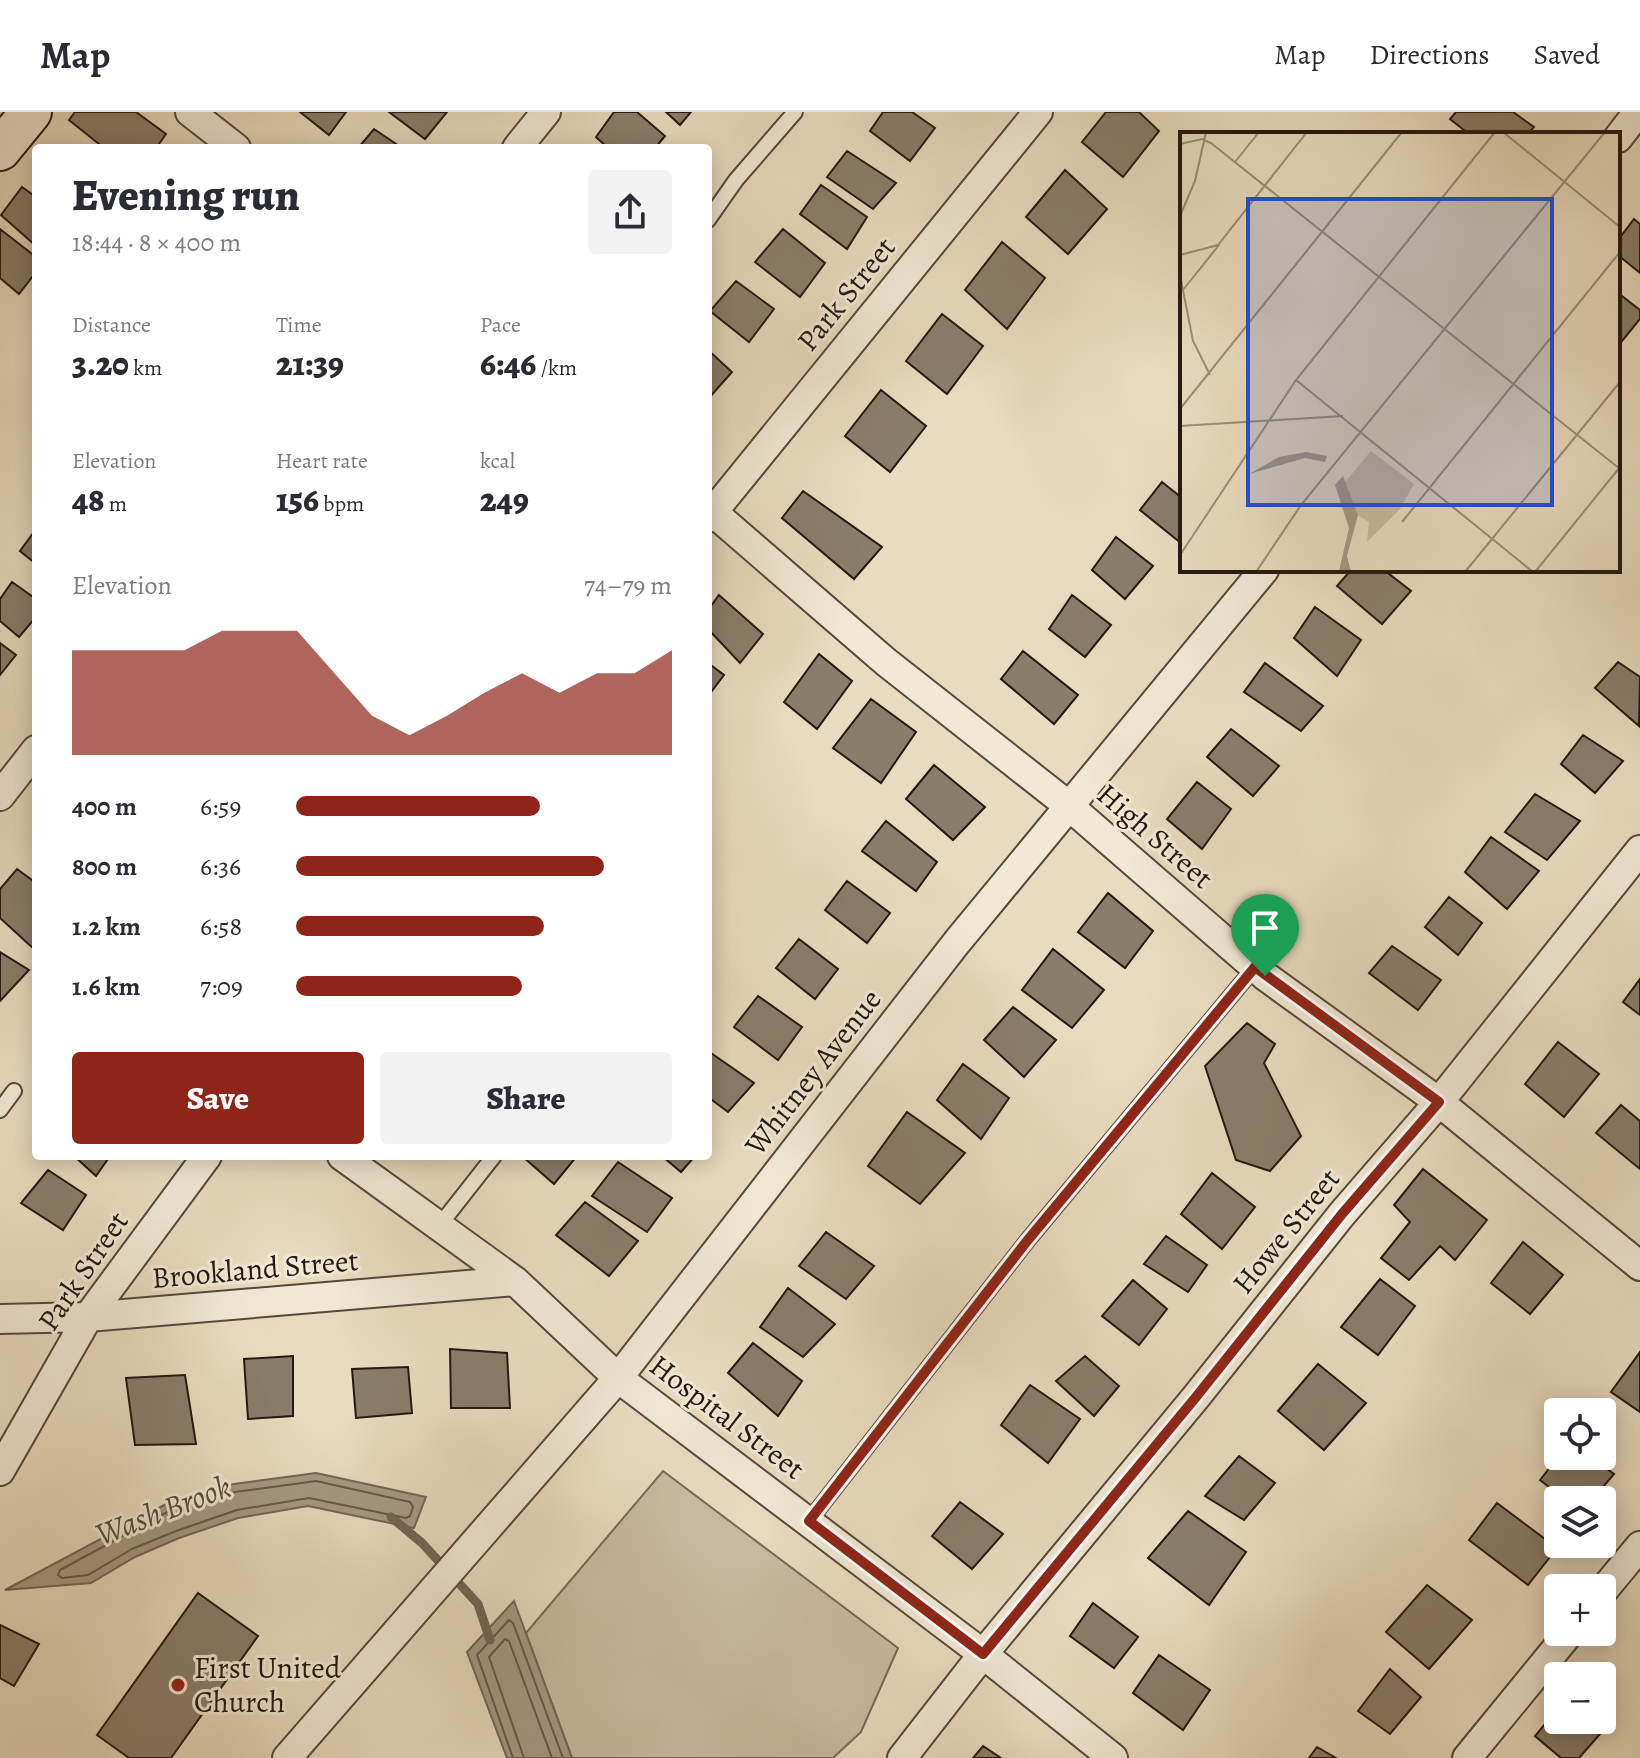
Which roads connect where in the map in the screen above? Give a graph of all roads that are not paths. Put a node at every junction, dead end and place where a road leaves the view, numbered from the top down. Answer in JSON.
{"nodes":[{"id":1,"x":31,"y":112,"type":"edge"},
{"id":2,"x":190,"y":112,"type":"edge"},
{"id":3,"x":546,"y":112,"type":"edge"},
{"id":4,"x":795,"y":112,"type":"edge"},
{"id":5,"x":1038,"y":112,"type":"edge"},
{"id":6,"x":1638,"y":112,"type":"edge"},
{"id":7,"x":1620,"y":135,"type":"edge"},
{"id":8,"x":231,"y":144,"type":"edge"},
{"id":9,"x":520,"y":144,"type":"edge"},
{"id":10,"x":0,"y":150,"type":"edge"},
{"id":11,"x":712,"y":214,"type":"edge"},
{"id":12,"x":712,"y":511,"type":"edge"},
{"id":13,"x":712,"y":515,"type":"edge"},
{"id":14,"x":1262,"y":572,"type":"edge"},
{"id":15,"x":32,"y":755,"type":"edge"},
{"id":16,"x":0,"y":796,"type":"edge"},
{"id":17,"x":1069,"y":806,"type":"junction"},
{"id":18,"x":1640,"y":850,"type":"edge"},
{"id":19,"x":1255,"y":967,"type":"junction"},
{"id":20,"x":14,"y":1091,"type":"dead end"},
{"id":21,"x":1439,"y":1102,"type":"junction"},
{"id":22,"x":0,"y":1110,"type":"edge"},
{"id":23,"x":204,"y":1160,"type":"edge"},
{"id":24,"x":348,"y":1160,"type":"edge"},
{"id":25,"x":491,"y":1160,"type":"edge"},
{"id":26,"x":439,"y":1226,"type":"junction"},
{"id":27,"x":1640,"y":1266,"type":"edge"},
{"id":28,"x":515,"y":1281,"type":"junction"},
{"id":29,"x":88,"y":1317,"type":"junction"},
{"id":30,"x":0,"y":1319,"type":"edge"},
{"id":31,"x":618,"y":1378,"type":"junction"},
{"id":32,"x":0,"y":1471,"type":"edge"},
{"id":33,"x":809,"y":1521,"type":"junction"},
{"id":34,"x":1640,"y":1546,"type":"edge"},
{"id":35,"x":1616,"y":1575,"type":"edge"},
{"id":36,"x":1559,"y":1646,"type":"edge"},
{"id":37,"x":983,"y":1654,"type":"junction"},
{"id":38,"x":287,"y":1758,"type":"edge"},
{"id":39,"x":902,"y":1758,"type":"edge"},
{"id":40,"x":1113,"y":1758,"type":"edge"},
{"id":41,"x":1467,"y":1758,"type":"edge"}],
"edges":[{"from":1,"to":10,"type":"main road"},
{"from":2,"to":8,"type":"street"},
{"from":3,"to":9,"type":"street"},
{"from":4,"to":11,"type":"lane"},
{"from":5,"to":12,"type":"street","name":"Park Street"},
{"from":6,"to":7,"type":"street"},
{"from":13,"to":17,"type":"street","name":"High Street"},
{"from":14,"to":17,"type":"street","name":"Whitney Avenue"},
{"from":15,"to":16,"type":"street"},
{"from":17,"to":19,"type":"street","name":"High Street"},
{"from":17,"to":31,"type":"street","name":"Whitney Avenue"},
{"from":18,"to":21,"type":"street","name":"Howe Street"},
{"from":19,"to":21,"type":"street","name":"High Street"},
{"from":19,"to":33,"type":"lane"},
{"from":20,"to":22,"type":"lane"},
{"from":21,"to":27,"type":"street","name":"High Street"},
{"from":21,"to":37,"type":"street","name":"Howe Street"},
{"from":23,"to":29,"type":"street","name":"Park Street"},
{"from":24,"to":26,"type":"street","name":"Hospital Street"},
{"from":25,"to":26,"type":"lane"},
{"from":26,"to":28,"type":"street","name":"Hospital Street"},
{"from":28,"to":29,"type":"street","name":"Brookland Street"},
{"from":28,"to":31,"type":"street","name":"Hospital Street"},
{"from":29,"to":30,"type":"street","name":"Brookland Street"},
{"from":29,"to":32,"type":"street","name":"Park Street"},
{"from":31,"to":33,"type":"street","name":"Hospital Street"},
{"from":31,"to":38,"type":"street","name":"Whitney Avenue"},
{"from":33,"to":37,"type":"street","name":"Hospital Street"},
{"from":34,"to":35,"type":"street"},
{"from":36,"to":41,"type":"street"},
{"from":37,"to":39,"type":"street","name":"Howe Street"},
{"from":37,"to":40,"type":"street","name":"Hospital Street"}]}
